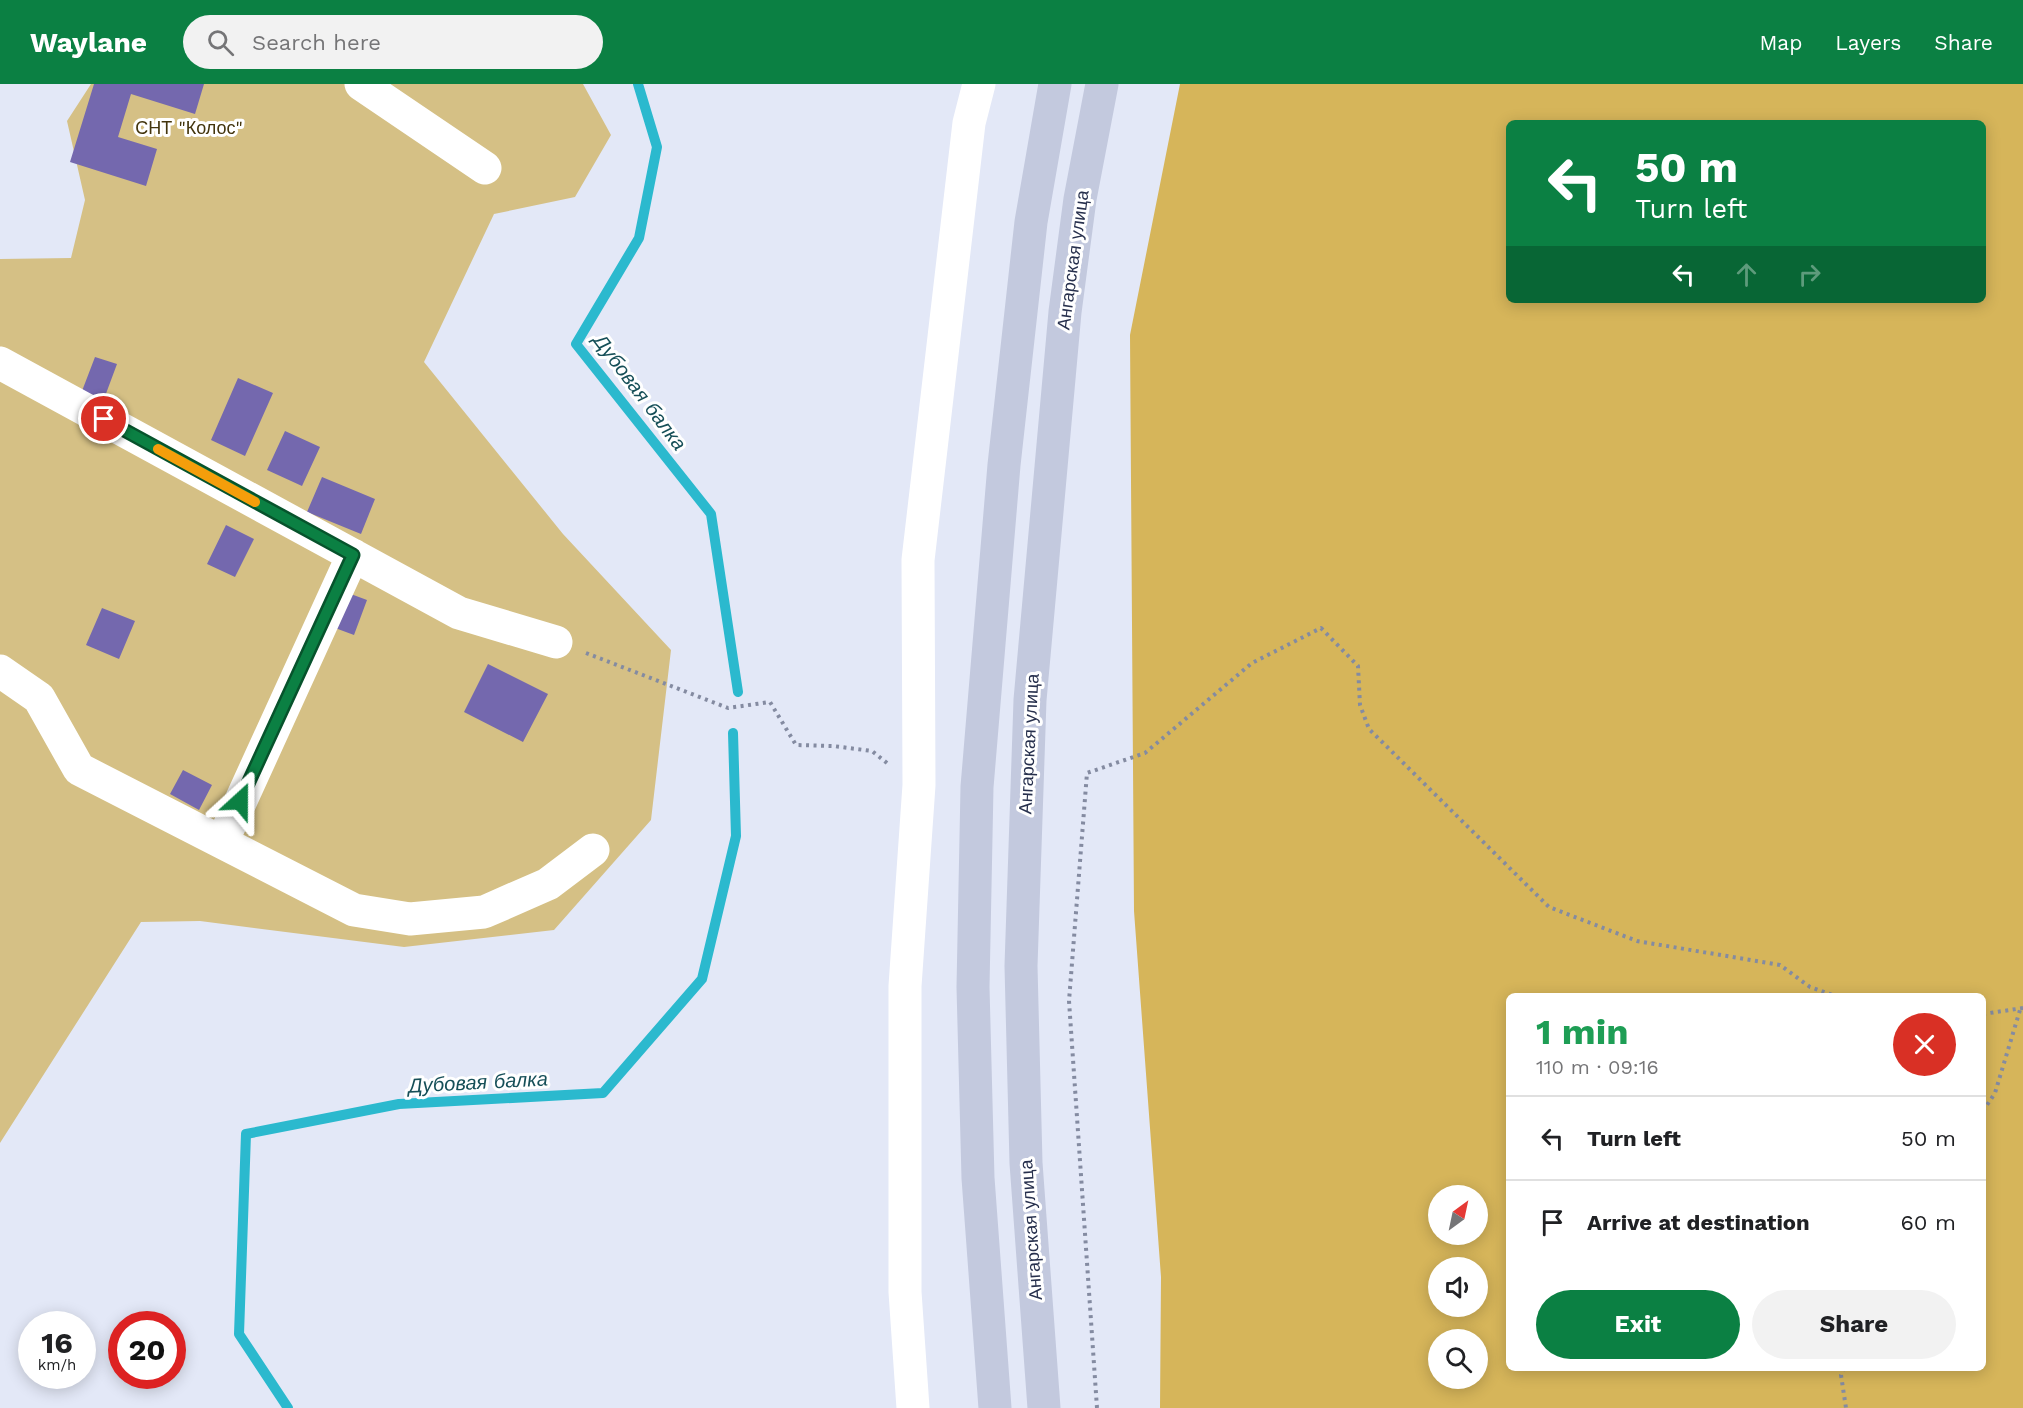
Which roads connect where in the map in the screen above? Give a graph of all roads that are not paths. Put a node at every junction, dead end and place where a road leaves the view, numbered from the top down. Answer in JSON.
{"nodes":[{"id":1,"x":361,"y":84,"type":"edge"},
{"id":2,"x":979,"y":84,"type":"edge"},
{"id":3,"x":1055,"y":84,"type":"edge"},
{"id":4,"x":1102,"y":84,"type":"edge"},
{"id":5,"x":485,"y":168,"type":"dead end"},
{"id":6,"x":0,"y":363,"type":"edge"},
{"id":7,"x":353,"y":555,"type":"junction"},
{"id":8,"x":556,"y":642,"type":"road end"},
{"id":9,"x":0,"y":671,"type":"edge"},
{"id":10,"x":222,"y":842,"type":"junction"},
{"id":11,"x":593,"y":850,"type":"dead end"},
{"id":12,"x":913,"y":1408,"type":"edge"},
{"id":13,"x":994,"y":1408,"type":"edge"},
{"id":14,"x":1044,"y":1408,"type":"edge"}],
"edges":[{"from":1,"to":5,"type":"street"},
{"from":2,"to":12,"type":"street"},
{"from":3,"to":13,"type":"main road"},
{"from":4,"to":14,"type":"main road","name":"Ангарская улица"},
{"from":6,"to":7,"type":"street"},
{"from":7,"to":8,"type":"street"},
{"from":7,"to":10,"type":"street"},
{"from":9,"to":10,"type":"street"},
{"from":10,"to":11,"type":"street"}]}
